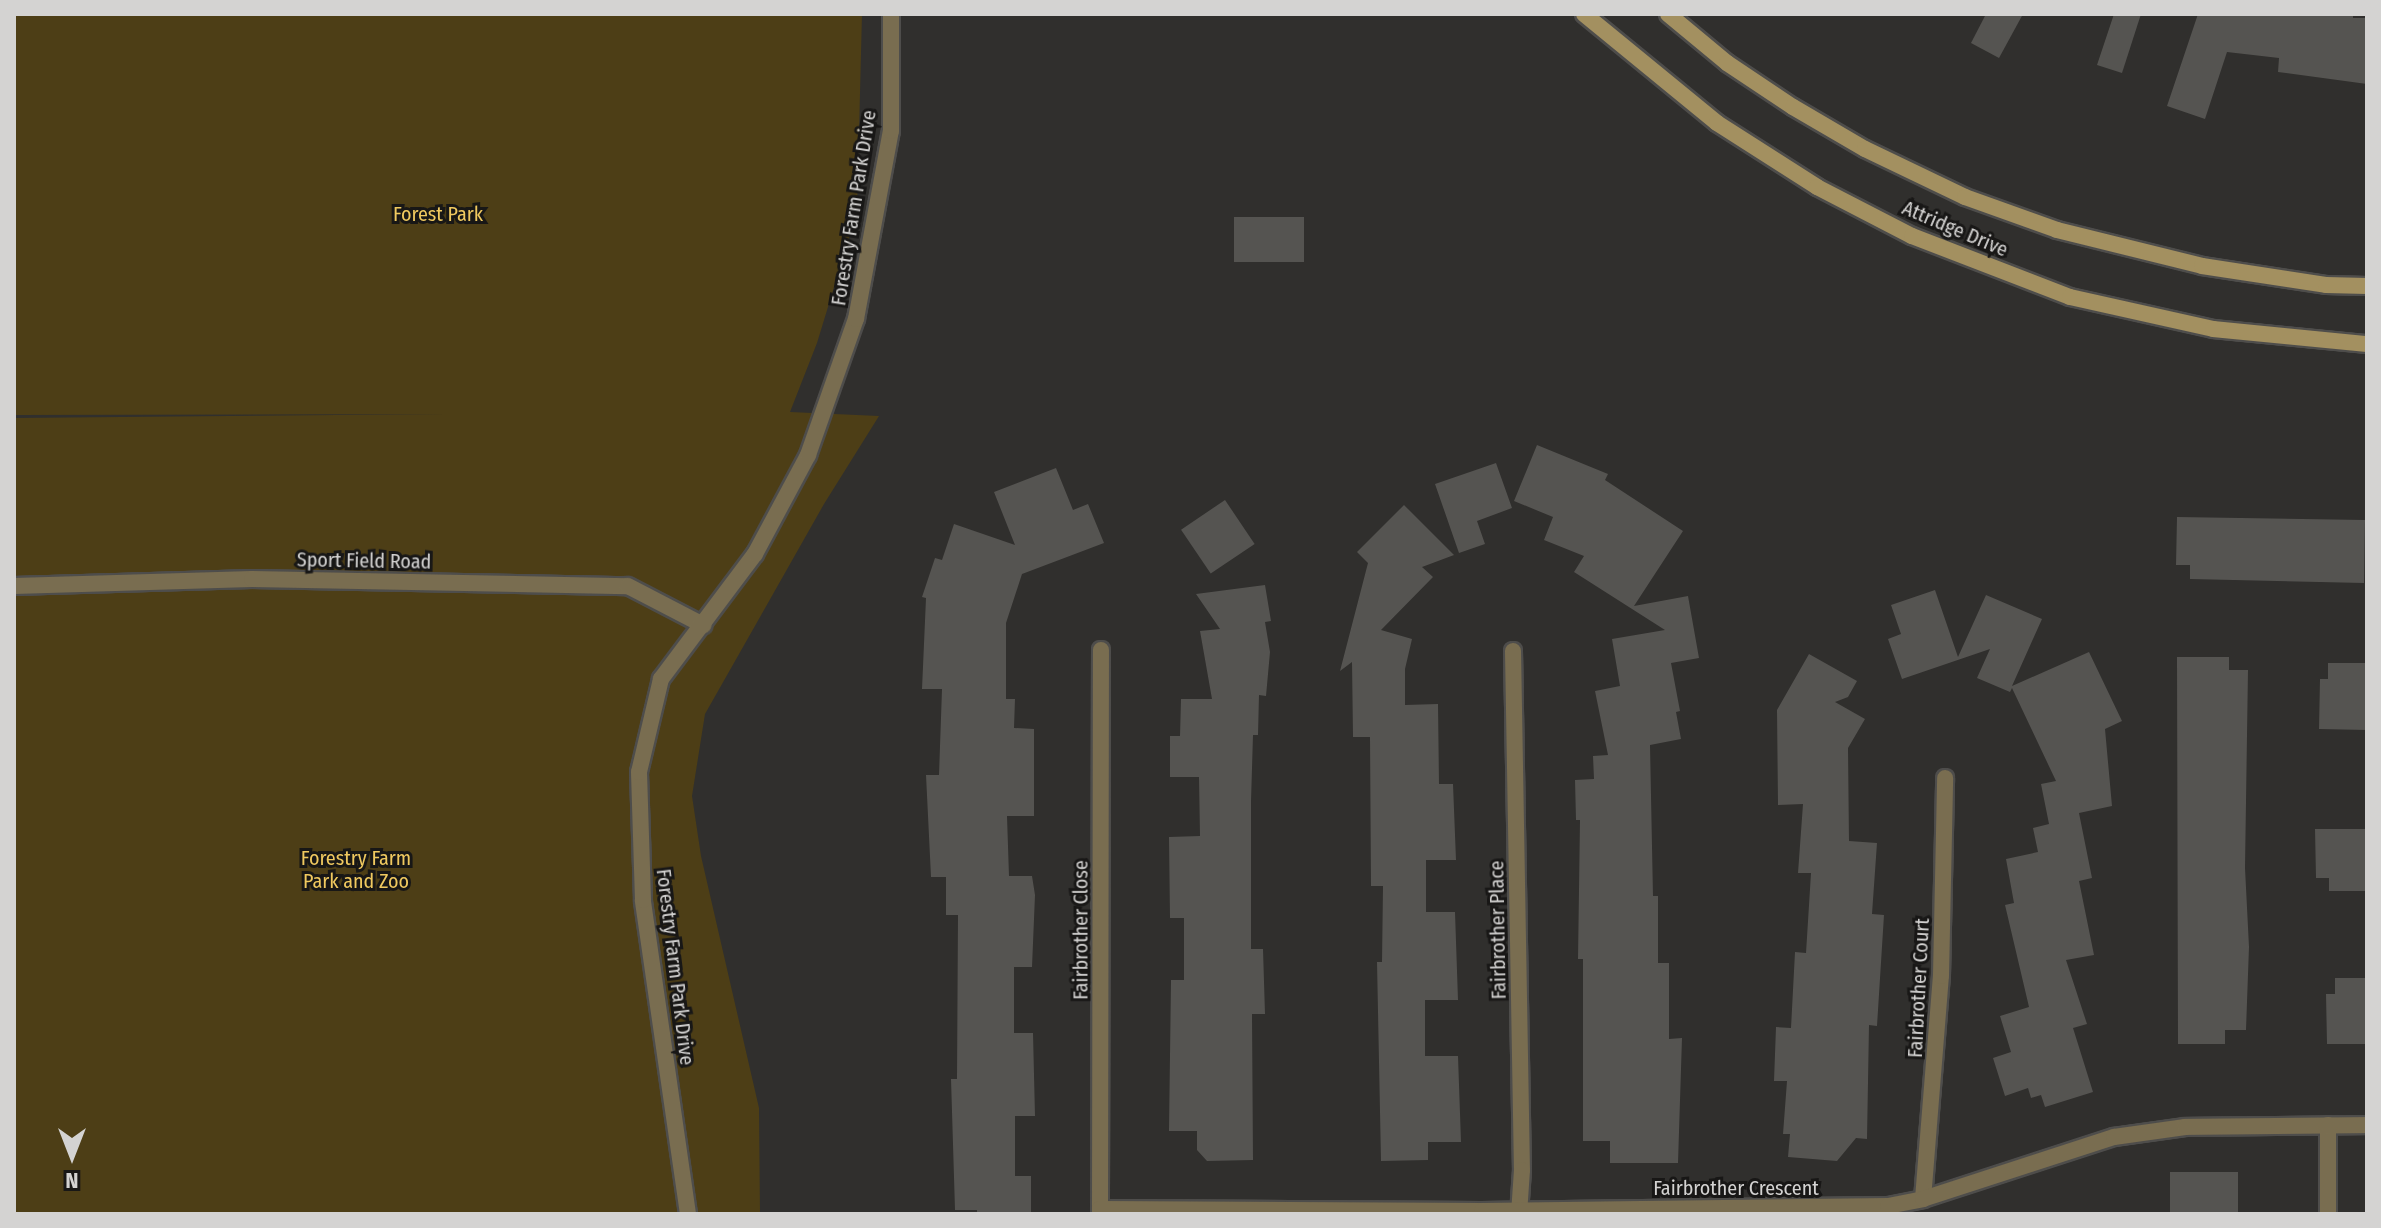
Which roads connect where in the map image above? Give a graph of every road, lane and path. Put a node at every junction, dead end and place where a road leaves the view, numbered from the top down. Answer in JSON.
{"nodes":[{"id":1,"x":891,"y":14,"type":"edge"},
{"id":2,"x":1584,"y":14,"type":"edge"},
{"id":3,"x":1668,"y":14,"type":"edge"},
{"id":4,"x":2367,"y":286,"type":"edge"},
{"id":5,"x":2367,"y":344,"type":"edge"},
{"id":6,"x":14,"y":586,"type":"edge"},
{"id":7,"x":703,"y":625,"type":"junction"},
{"id":8,"x":1101,"y":650,"type":"dead end"},
{"id":9,"x":1513,"y":651,"type":"dead end"},
{"id":10,"x":1945,"y":778,"type":"dead end"},
{"id":11,"x":2328,"y":1125,"type":"junction"},
{"id":12,"x":2367,"y":1125,"type":"edge"},
{"id":13,"x":1923,"y":1199,"type":"junction"},
{"id":14,"x":1100,"y":1211,"type":"edge"},
{"id":15,"x":1519,"y":1211,"type":"edge"},
{"id":16,"x":688,"y":1214,"type":"edge"},
{"id":17,"x":2328,"y":1214,"type":"edge"}],
"edges":[{"from":1,"to":7,"type":"street","name":"Forestry Farm Park Drive"},
{"from":2,"to":5,"type":"main road","name":"Attridge Drive"},
{"from":3,"to":4,"type":"main road","name":"Attridge Drive"},
{"from":6,"to":7,"type":"street","name":"Sport Field Road"},
{"from":7,"to":16,"type":"street","name":"Forestry Farm Park Drive"},
{"from":8,"to":14,"type":"street","name":"Fairbrother Close"},
{"from":9,"to":15,"type":"street","name":"Fairbrother Place"},
{"from":10,"to":13,"type":"street","name":"Fairbrother Court"},
{"from":11,"to":12,"type":"street","name":"Fairbrother Crescent"},
{"from":11,"to":13,"type":"street","name":"Fairbrother Crescent"},
{"from":11,"to":17,"type":"street"},
{"from":13,"to":15,"type":"street","name":"Fairbrother Crescent"},
{"from":14,"to":15,"type":"street","name":"Fairbrother Crescent"}]}
